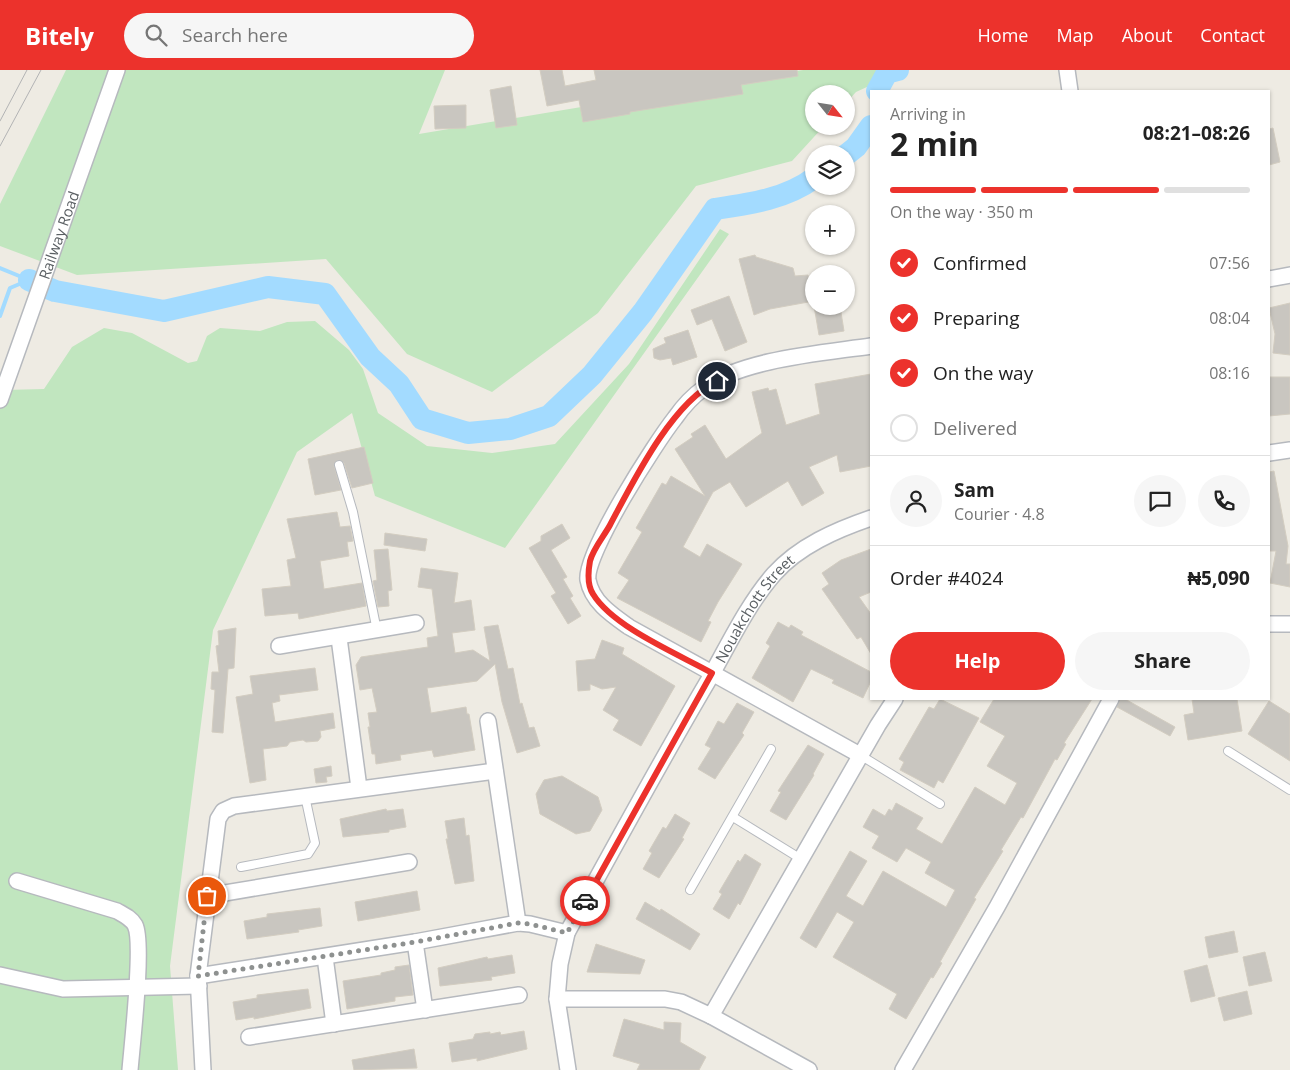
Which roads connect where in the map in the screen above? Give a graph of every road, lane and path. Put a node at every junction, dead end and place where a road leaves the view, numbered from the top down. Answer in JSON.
{"nodes":[{"id":1,"x":117,"y":70,"type":"edge"},
{"id":2,"x":1067,"y":70,"type":"edge"},
{"id":3,"x":1070,"y":90,"type":"edge"},
{"id":4,"x":1290,"y":275,"type":"edge"},
{"id":5,"x":1270,"y":278,"type":"edge"},
{"id":6,"x":870,"y":346,"type":"edge"},
{"id":7,"x":0,"y":400,"type":"edge"},
{"id":8,"x":1290,"y":450,"type":"edge"},
{"id":9,"x":1270,"y":453,"type":"edge"},
{"id":10,"x":339,"y":465,"type":"dead end"},
{"id":11,"x":870,"y":518,"type":"edge"},
{"id":12,"x":416,"y":623,"type":"dead end"},
{"id":13,"x":1270,"y":624,"type":"edge"},
{"id":14,"x":1290,"y":624,"type":"edge"},
{"id":15,"x":377,"y":631,"type":"junction"},
{"id":16,"x":339,"y":638,"type":"junction"},
{"id":17,"x":279,"y":646,"type":"dead end"},
{"id":18,"x":712,"y":673,"type":"junction"},
{"id":19,"x":894,"y":700,"type":"edge"},
{"id":20,"x":1110,"y":700,"type":"edge"},
{"id":21,"x":488,"y":721,"type":"dead end"},
{"id":22,"x":771,"y":749,"type":"dead end"},
{"id":23,"x":1228,"y":751,"type":"dead end"},
{"id":24,"x":860,"y":755,"type":"junction"},
{"id":25,"x":495,"y":771,"type":"junction"},
{"id":26,"x":359,"y":788,"type":"junction"},
{"id":27,"x":1290,"y":790,"type":"edge"},
{"id":28,"x":305,"y":796,"type":"junction"},
{"id":29,"x":940,"y":804,"type":"dead end"},
{"id":30,"x":733,"y":817,"type":"junction"},
{"id":31,"x":801,"y":859,"type":"junction"},
{"id":32,"x":409,"y":862,"type":"dead end"},
{"id":33,"x":241,"y":867,"type":"dead end"},
{"id":34,"x":17,"y":881,"type":"dead end"},
{"id":35,"x":690,"y":890,"type":"dead end"},
{"id":36,"x":207,"y":896,"type":"junction"},
{"id":37,"x":518,"y":923,"type":"junction"},
{"id":38,"x":567,"y":933,"type":"junction"},
{"id":39,"x":415,"y":942,"type":"junction"},
{"id":40,"x":325,"y":957,"type":"junction"},
{"id":41,"x":0,"y":975,"type":"edge"},
{"id":42,"x":198,"y":981,"type":"junction"},
{"id":43,"x":136,"y":988,"type":"junction"},
{"id":44,"x":519,"y":995,"type":"dead end"},
{"id":45,"x":557,"y":999,"type":"junction"},
{"id":46,"x":425,"y":1010,"type":"junction"},
{"id":47,"x":712,"y":1016,"type":"junction"},
{"id":48,"x":334,"y":1024,"type":"junction"},
{"id":49,"x":250,"y":1037,"type":"dead end"},
{"id":50,"x":130,"y":1070,"type":"edge"},
{"id":51,"x":204,"y":1070,"type":"edge"},
{"id":52,"x":568,"y":1070,"type":"edge"},
{"id":53,"x":809,"y":1070,"type":"edge"},
{"id":54,"x":903,"y":1070,"type":"edge"}],
"edges":[{"from":1,"to":7,"type":"street","name":"Railway Road"},
{"from":2,"to":3,"type":"street"},
{"from":4,"to":5,"type":"street"},
{"from":6,"to":18,"type":"street"},
{"from":8,"to":9,"type":"street"},
{"from":10,"to":15,"type":"lane"},
{"from":11,"to":18,"type":"street","name":"Nouakchott Street"},
{"from":12,"to":15,"type":"street"},
{"from":13,"to":14,"type":"street"},
{"from":15,"to":16,"type":"street"},
{"from":16,"to":17,"type":"street"},
{"from":16,"to":26,"type":"street"},
{"from":18,"to":24,"type":"street"},
{"from":18,"to":38,"type":"street","name":"Nouakchott Street"},
{"from":19,"to":24,"type":"street"},
{"from":20,"to":54,"type":"street"},
{"from":21,"to":25,"type":"street"},
{"from":22,"to":30,"type":"lane"},
{"from":23,"to":27,"type":"lane"},
{"from":24,"to":29,"type":"lane"},
{"from":24,"to":31,"type":"street"},
{"from":25,"to":26,"type":"street"},
{"from":25,"to":37,"type":"street"},
{"from":26,"to":28,"type":"street"},
{"from":28,"to":33,"type":"lane"},
{"from":28,"to":36,"type":"street"},
{"from":30,"to":31,"type":"lane"},
{"from":30,"to":35,"type":"lane"},
{"from":31,"to":47,"type":"street"},
{"from":32,"to":36,"type":"street"},
{"from":34,"to":43,"type":"street"},
{"from":36,"to":42,"type":"street"},
{"from":37,"to":38,"type":"street"},
{"from":37,"to":39,"type":"street"},
{"from":38,"to":45,"type":"street","name":"Nouakchott Street"},
{"from":39,"to":40,"type":"street"},
{"from":39,"to":46,"type":"street"},
{"from":40,"to":42,"type":"street"},
{"from":40,"to":48,"type":"street"},
{"from":41,"to":43,"type":"street"},
{"from":42,"to":43,"type":"street"},
{"from":42,"to":51,"type":"street"},
{"from":43,"to":50,"type":"street"},
{"from":44,"to":46,"type":"street"},
{"from":45,"to":47,"type":"street"},
{"from":45,"to":52,"type":"street","name":"Nouakchott Street"},
{"from":46,"to":48,"type":"street"},
{"from":47,"to":53,"type":"street"},
{"from":48,"to":49,"type":"street"}]}
